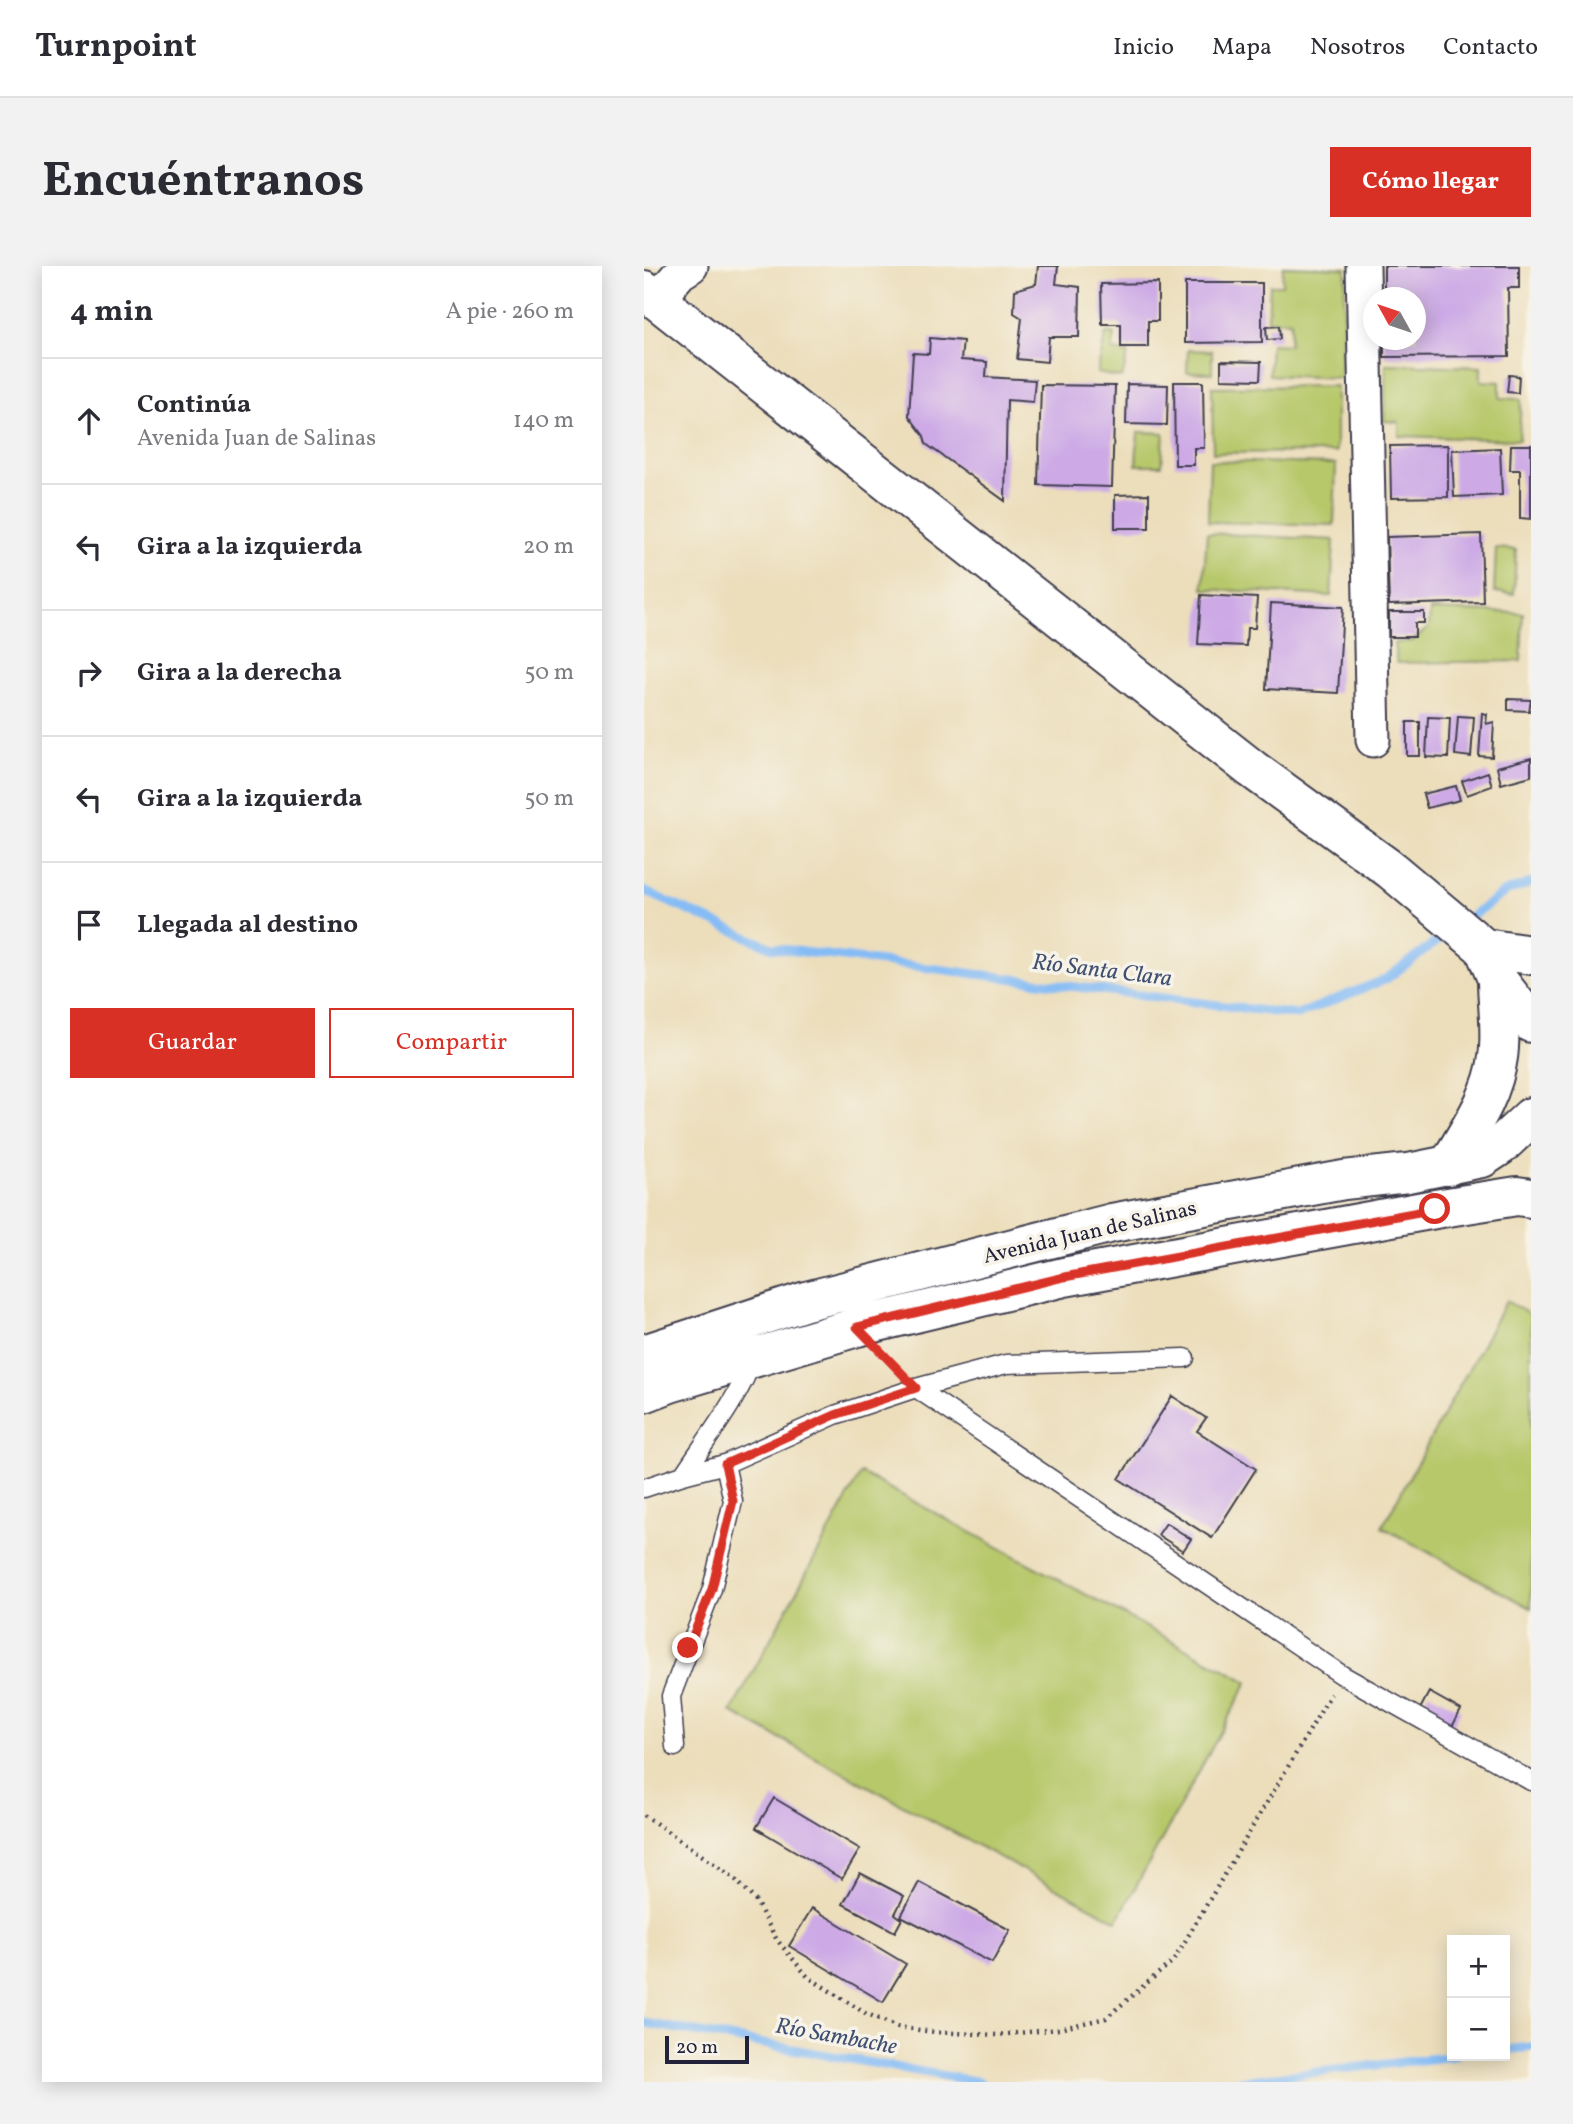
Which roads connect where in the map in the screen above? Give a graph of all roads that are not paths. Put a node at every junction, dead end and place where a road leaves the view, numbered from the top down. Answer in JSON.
{"nodes":[{"id":1,"x":691,"y":266,"type":"edge"},
{"id":2,"x":1363,"y":266,"type":"edge"},
{"id":3,"x":650,"y":295,"type":"edge"},
{"id":4,"x":1373,"y":740,"type":"dead end"},
{"id":5,"x":1484,"y":955,"type":"junction"},
{"id":6,"x":1531,"y":955,"type":"edge"},
{"id":7,"x":1531,"y":1023,"type":"edge"},
{"id":8,"x":1531,"y":1117,"type":"edge"},
{"id":9,"x":1448,"y":1166,"type":"junction"},
{"id":10,"x":1531,"y":1198,"type":"edge"},
{"id":11,"x":644,"y":1354,"type":"edge"},
{"id":12,"x":754,"y":1358,"type":"junction"},
{"id":13,"x":1185,"y":1358,"type":"dead end"},
{"id":14,"x":916,"y":1388,"type":"junction"},
{"id":15,"x":644,"y":1393,"type":"edge"},
{"id":16,"x":725,"y":1464,"type":"junction"},
{"id":17,"x":683,"y":1475,"type":"junction"},
{"id":18,"x":644,"y":1488,"type":"edge"},
{"id":19,"x":675,"y":1747,"type":"dead end"},
{"id":20,"x":1531,"y":1781,"type":"edge"}],
"edges":[{"from":1,"to":3,"type":"street"},
{"from":2,"to":4,"type":"street"},
{"from":3,"to":5,"type":"main road"},
{"from":5,"to":6,"type":"main road"},
{"from":5,"to":7,"type":"main road"},
{"from":5,"to":9,"type":"main road"},
{"from":8,"to":9,"type":"main road","name":"Avenida Juan de Salinas"},
{"from":9,"to":11,"type":"main road","name":"Avenida Juan de Salinas"},
{"from":10,"to":12,"type":"main road","name":"Avenida Juan de Salinas"},
{"from":12,"to":15,"type":"main road","name":"Avenida Juan de Salinas"},
{"from":12,"to":17,"type":"lane"},
{"from":13,"to":14,"type":"lane"},
{"from":14,"to":16,"type":"lane"},
{"from":14,"to":20,"type":"lane"},
{"from":16,"to":17,"type":"lane"},
{"from":16,"to":19,"type":"lane"},
{"from":17,"to":18,"type":"lane"}]}
